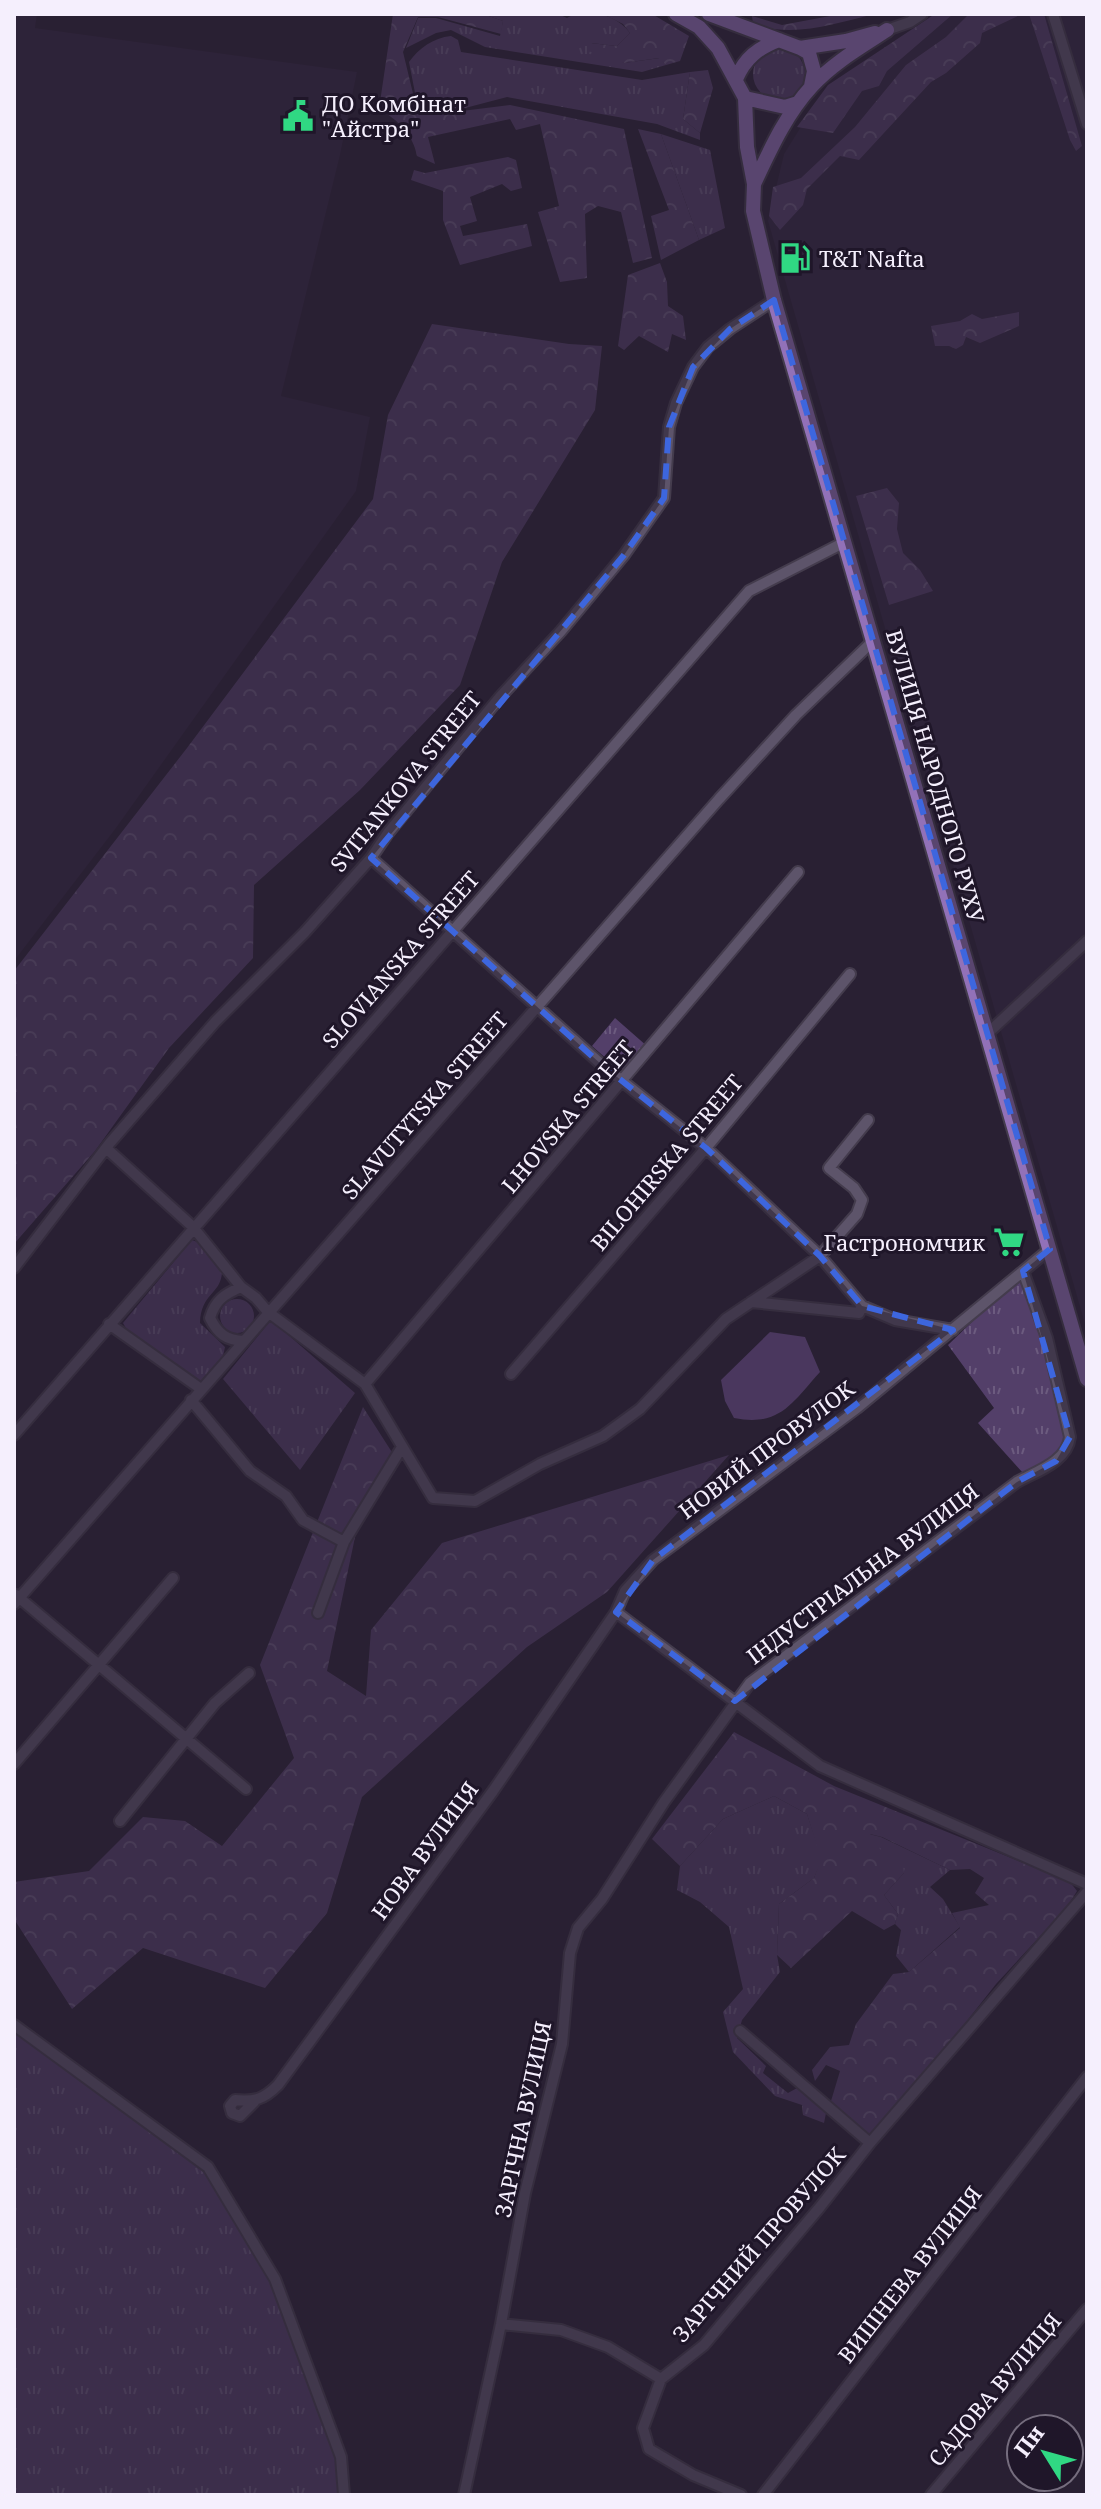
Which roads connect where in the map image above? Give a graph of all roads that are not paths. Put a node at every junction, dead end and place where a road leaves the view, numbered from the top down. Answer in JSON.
{"nodes":[{"id":1,"x":676,"y":14,"type":"edge"},
{"id":2,"x":709,"y":14,"type":"edge"},
{"id":3,"x":922,"y":14,"type":"edge"},
{"id":4,"x":1053,"y":14,"type":"edge"},
{"id":5,"x":887,"y":30,"type":"junction"},
{"id":6,"x":779,"y":40,"type":"junction"},
{"id":7,"x":800,"y":48,"type":"junction"},
{"id":8,"x":736,"y":79,"type":"junction"},
{"id":9,"x":811,"y":87,"type":"junction"},
{"id":10,"x":745,"y":98,"type":"junction"},
{"id":11,"x":799,"y":102,"type":"junction"},
{"id":12,"x":1087,"y":124,"type":"edge"},
{"id":13,"x":754,"y":184,"type":"junction"},
{"id":14,"x":774,"y":300,"type":"junction"},
{"id":15,"x":843,"y":543,"type":"junction"},
{"id":16,"x":874,"y":640,"type":"junction"},
{"id":17,"x":371,"y":858,"type":"junction"},
{"id":18,"x":798,"y":872,"type":"dead end"},
{"id":19,"x":452,"y":930,"type":"junction"},
{"id":20,"x":1087,"y":941,"type":"edge"},
{"id":21,"x":850,"y":974,"type":"dead end"},
{"id":22,"x":537,"y":1007,"type":"junction"},
{"id":23,"x":988,"y":1033,"type":"junction"},
{"id":24,"x":623,"y":1082,"type":"junction"},
{"id":25,"x":868,"y":1120,"type":"dead end"},
{"id":26,"x":106,"y":1148,"type":"junction"},
{"id":27,"x":706,"y":1148,"type":"junction"},
{"id":28,"x":193,"y":1227,"type":"junction"},
{"id":29,"x":1050,"y":1249,"type":"junction"},
{"id":30,"x":820,"y":1256,"type":"junction"},
{"id":31,"x":14,"y":1268,"type":"edge"},
{"id":32,"x":1023,"y":1271,"type":"junction"},
{"id":33,"x":241,"y":1287,"type":"junction"},
{"id":34,"x":751,"y":1302,"type":"junction"},
{"id":35,"x":862,"y":1306,"type":"junction"},
{"id":36,"x":268,"y":1312,"type":"junction"},
{"id":37,"x":109,"y":1324,"type":"junction"},
{"id":38,"x":953,"y":1330,"type":"junction"},
{"id":39,"x":244,"y":1341,"type":"junction"},
{"id":40,"x":511,"y":1374,"type":"dead end"},
{"id":41,"x":1087,"y":1379,"type":"edge"},
{"id":42,"x":365,"y":1384,"type":"junction"},
{"id":43,"x":201,"y":1389,"type":"junction"},
{"id":44,"x":191,"y":1400,"type":"junction"},
{"id":45,"x":14,"y":1435,"type":"edge"},
{"id":46,"x":402,"y":1447,"type":"junction"},
{"id":47,"x":344,"y":1542,"type":"junction"},
{"id":48,"x":173,"y":1578,"type":"dead end"},
{"id":49,"x":16,"y":1598,"type":"edge"},
{"id":50,"x":616,"y":1612,"type":"junction"},
{"id":51,"x":318,"y":1613,"type":"dead end"},
{"id":52,"x":98,"y":1666,"type":"junction"},
{"id":53,"x":249,"y":1673,"type":"dead end"},
{"id":54,"x":735,"y":1701,"type":"junction"},
{"id":55,"x":185,"y":1739,"type":"junction"},
{"id":56,"x":14,"y":1764,"type":"edge"},
{"id":57,"x":246,"y":1789,"type":"dead end"},
{"id":58,"x":120,"y":1821,"type":"dead end"},
{"id":59,"x":1087,"y":1884,"type":"edge"},
{"id":60,"x":1087,"y":1892,"type":"edge"},
{"id":61,"x":14,"y":2025,"type":"edge"},
{"id":62,"x":740,"y":2031,"type":"dead end"},
{"id":63,"x":1087,"y":2077,"type":"edge"},
{"id":64,"x":254,"y":2102,"type":"dead end"},
{"id":65,"x":870,"y":2143,"type":"junction"},
{"id":66,"x":1087,"y":2309,"type":"edge"},
{"id":67,"x":501,"y":2324,"type":"junction"},
{"id":68,"x":661,"y":2379,"type":"junction"},
{"id":69,"x":344,"y":2495,"type":"edge"},
{"id":70,"x":464,"y":2495,"type":"edge"},
{"id":71,"x":741,"y":2495,"type":"edge"},
{"id":72,"x":763,"y":2495,"type":"edge"},
{"id":73,"x":931,"y":2495,"type":"edge"}],
"edges":[{"from":1,"to":8,"type":"main road"},
{"from":2,"to":6,"type":"main road"},
{"from":3,"to":5,"type":"street"},
{"from":4,"to":12,"type":"street"},
{"from":5,"to":7,"type":"main road"},
{"from":5,"to":9,"type":"main road"},
{"from":6,"to":7,"type":"main road"},
{"from":6,"to":8,"type":"main road"},
{"from":7,"to":9,"type":"main road"},
{"from":8,"to":10,"type":"main road"},
{"from":9,"to":11,"type":"main road"},
{"from":10,"to":11,"type":"main road"},
{"from":10,"to":13,"type":"main road","name":"ВУЛИЦЯ НАРОДНОГО РУХУ"},
{"from":11,"to":13,"type":"main road"},
{"from":13,"to":14,"type":"main road","name":"ВУЛИЦЯ НАРОДНОГО РУХУ"},
{"from":14,"to":15,"type":"main road","name":"ВУЛИЦЯ НАРОДНОГО РУХУ"},
{"from":14,"to":17,"type":"street","name":"SVITANKOVA STREET"},
{"from":15,"to":16,"type":"main road","name":"ВУЛИЦЯ НАРОДНОГО РУХУ"},
{"from":15,"to":19,"type":"street","name":"SLOVIANSKA STREET"},
{"from":16,"to":22,"type":"street","name":"SLAVUTYTSKA STREET"},
{"from":16,"to":23,"type":"main road","name":"ВУЛИЦЯ НАРОДНОГО РУХУ"},
{"from":17,"to":19,"type":"street"},
{"from":17,"to":26,"type":"street","name":"SVITANKOVA STREET"},
{"from":18,"to":24,"type":"street","name":"LHOVSKA STREET"},
{"from":19,"to":22,"type":"street"},
{"from":19,"to":28,"type":"street","name":"SLOVIANSKA STREET"},
{"from":20,"to":23,"type":"street"},
{"from":21,"to":27,"type":"street","name":"BILOHIRSKA STREET"},
{"from":22,"to":24,"type":"street"},
{"from":22,"to":36,"type":"street","name":"SLAVUTYTSKA STREET"},
{"from":23,"to":29,"type":"main road","name":"ВУЛИЦЯ НАРОДНОГО РУХУ"},
{"from":24,"to":27,"type":"street"},
{"from":24,"to":42,"type":"street","name":"LHOVSKA STREET"},
{"from":25,"to":30,"type":"street"},
{"from":26,"to":28,"type":"street"},
{"from":26,"to":31,"type":"street","name":"SVITANKOVA STREET"},
{"from":27,"to":30,"type":"street"},
{"from":27,"to":40,"type":"street","name":"BILOHIRSKA STREET"},
{"from":28,"to":33,"type":"street"},
{"from":28,"to":37,"type":"street","name":"SLOVIANSKA STREET"},
{"from":29,"to":32,"type":"street","name":"НОВИЙ ПРОВУЛОК"},
{"from":29,"to":41,"type":"main road","name":"ВУЛИЦЯ НАРОДНОГО РУХУ"},
{"from":30,"to":34,"type":"street"},
{"from":30,"to":35,"type":"street"},
{"from":32,"to":38,"type":"street","name":"НОВИЙ ПРОВУЛОК"},
{"from":32,"to":54,"type":"street","name":"ІНДУСТРІАЛЬНА ВУЛИЦЯ"},
{"from":33,"to":36,"type":"street"},
{"from":33,"to":39,"type":"street"},
{"from":34,"to":35,"type":"street"},
{"from":34,"to":46,"type":"street"},
{"from":35,"to":38,"type":"street"},
{"from":36,"to":39,"type":"street","name":"SLAVUTYTSKA STREET"},
{"from":36,"to":42,"type":"street"},
{"from":37,"to":43,"type":"street"},
{"from":37,"to":45,"type":"street","name":"SLOVIANSKA STREET"},
{"from":38,"to":50,"type":"street","name":"НОВИЙ ПРОВУЛОК"},
{"from":39,"to":43,"type":"street","name":"SLAVUTYTSKA STREET"},
{"from":42,"to":46,"type":"street"},
{"from":43,"to":44,"type":"street","name":"SLAVUTYTSKA STREET"},
{"from":44,"to":47,"type":"street"},
{"from":44,"to":49,"type":"street","name":"SLAVUTYTSKA STREET"},
{"from":46,"to":47,"type":"street"},
{"from":47,"to":51,"type":"street"},
{"from":48,"to":52,"type":"street"},
{"from":49,"to":52,"type":"street"},
{"from":50,"to":54,"type":"street"},
{"from":50,"to":64,"type":"street","name":"НОВА ВУЛИЦЯ"},
{"from":52,"to":55,"type":"street"},
{"from":52,"to":56,"type":"street"},
{"from":53,"to":55,"type":"street"},
{"from":54,"to":59,"type":"street"},
{"from":54,"to":67,"type":"street","name":"ЗАРІЧНА ВУЛИЦЯ"},
{"from":55,"to":57,"type":"street"},
{"from":55,"to":58,"type":"street"},
{"from":60,"to":65,"type":"street","name":"ЗАРІЧНИЙ ПРОВУЛОК"},
{"from":61,"to":69,"type":"street"},
{"from":62,"to":65,"type":"street","name":"ЗАРІЧНИЙ ПРОВУЛОК"},
{"from":63,"to":72,"type":"street","name":"ВИШНЕВА ВУЛИЦЯ"},
{"from":65,"to":68,"type":"street","name":"ЗАРІЧНИЙ ПРОВУЛОК"},
{"from":66,"to":73,"type":"street","name":"САДОВА ВУЛИЦЯ"},
{"from":67,"to":68,"type":"street"},
{"from":67,"to":70,"type":"street","name":"ЗАРІЧНА ВУЛИЦЯ"},
{"from":68,"to":71,"type":"street"}]}
